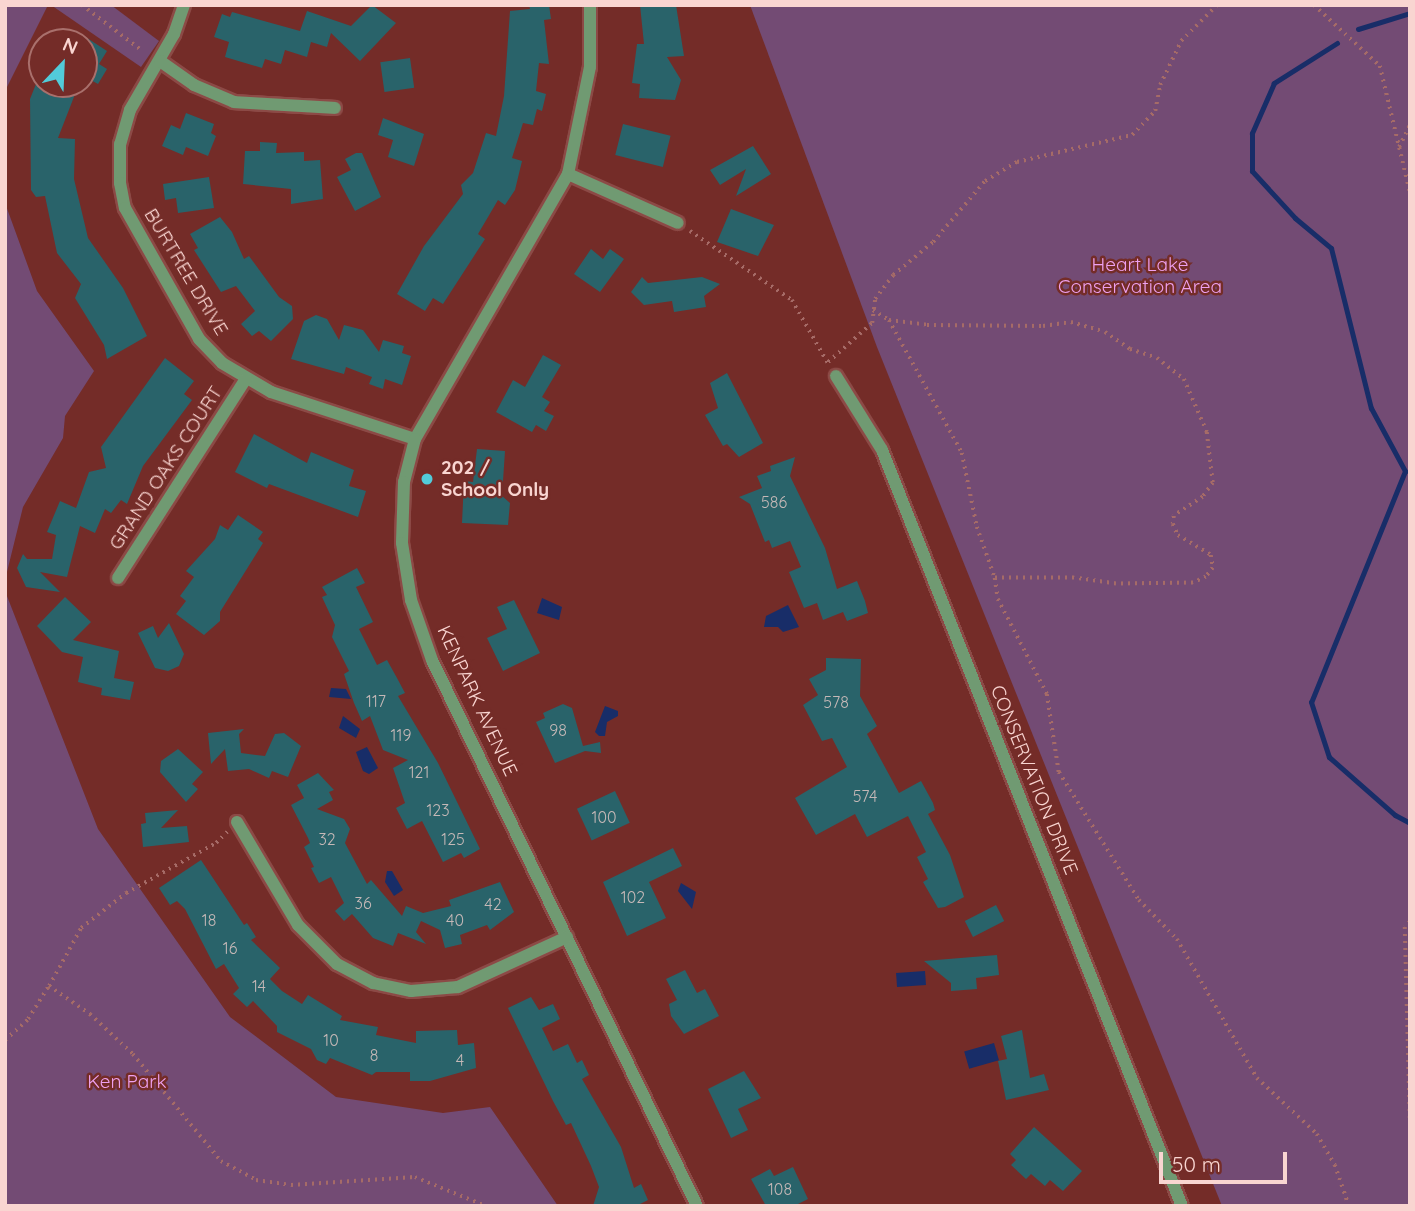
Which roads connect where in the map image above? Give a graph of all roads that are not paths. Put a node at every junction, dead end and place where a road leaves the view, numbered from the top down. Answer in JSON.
{"nodes":[{"id":1,"x":184,"y":5,"type":"edge"},
{"id":2,"x":590,"y":5,"type":"edge"},
{"id":3,"x":160,"y":61,"type":"junction"},
{"id":4,"x":335,"y":108,"type":"dead end"},
{"id":5,"x":568,"y":174,"type":"junction"},
{"id":6,"x":678,"y":223,"type":"road end"},
{"id":7,"x":836,"y":376,"type":"road end"},
{"id":8,"x":246,"y":379,"type":"junction"},
{"id":9,"x":415,"y":439,"type":"junction"},
{"id":10,"x":118,"y":578,"type":"dead end"},
{"id":11,"x":237,"y":822,"type":"road end"},
{"id":12,"x":567,"y":937,"type":"junction"},
{"id":13,"x":697,"y":1206,"type":"edge"},
{"id":14,"x":1182,"y":1206,"type":"edge"}],
"edges":[{"from":1,"to":3,"type":"street","name":"BURTREE DRIVE"},
{"from":2,"to":5,"type":"street","name":"KENPARK AVENUE"},
{"from":3,"to":4,"type":"street"},
{"from":3,"to":8,"type":"street","name":"BURTREE DRIVE"},
{"from":5,"to":6,"type":"street"},
{"from":5,"to":9,"type":"street","name":"KENPARK AVENUE"},
{"from":7,"to":14,"type":"street","name":"CONSERVATION DRIVE"},
{"from":8,"to":9,"type":"street","name":"BURTREE DRIVE"},
{"from":8,"to":10,"type":"street","name":"GRAND OAKS COURT"},
{"from":9,"to":12,"type":"street","name":"KENPARK AVENUE"},
{"from":11,"to":12,"type":"street"},
{"from":12,"to":13,"type":"street","name":"KENPARK AVENUE"}]}
